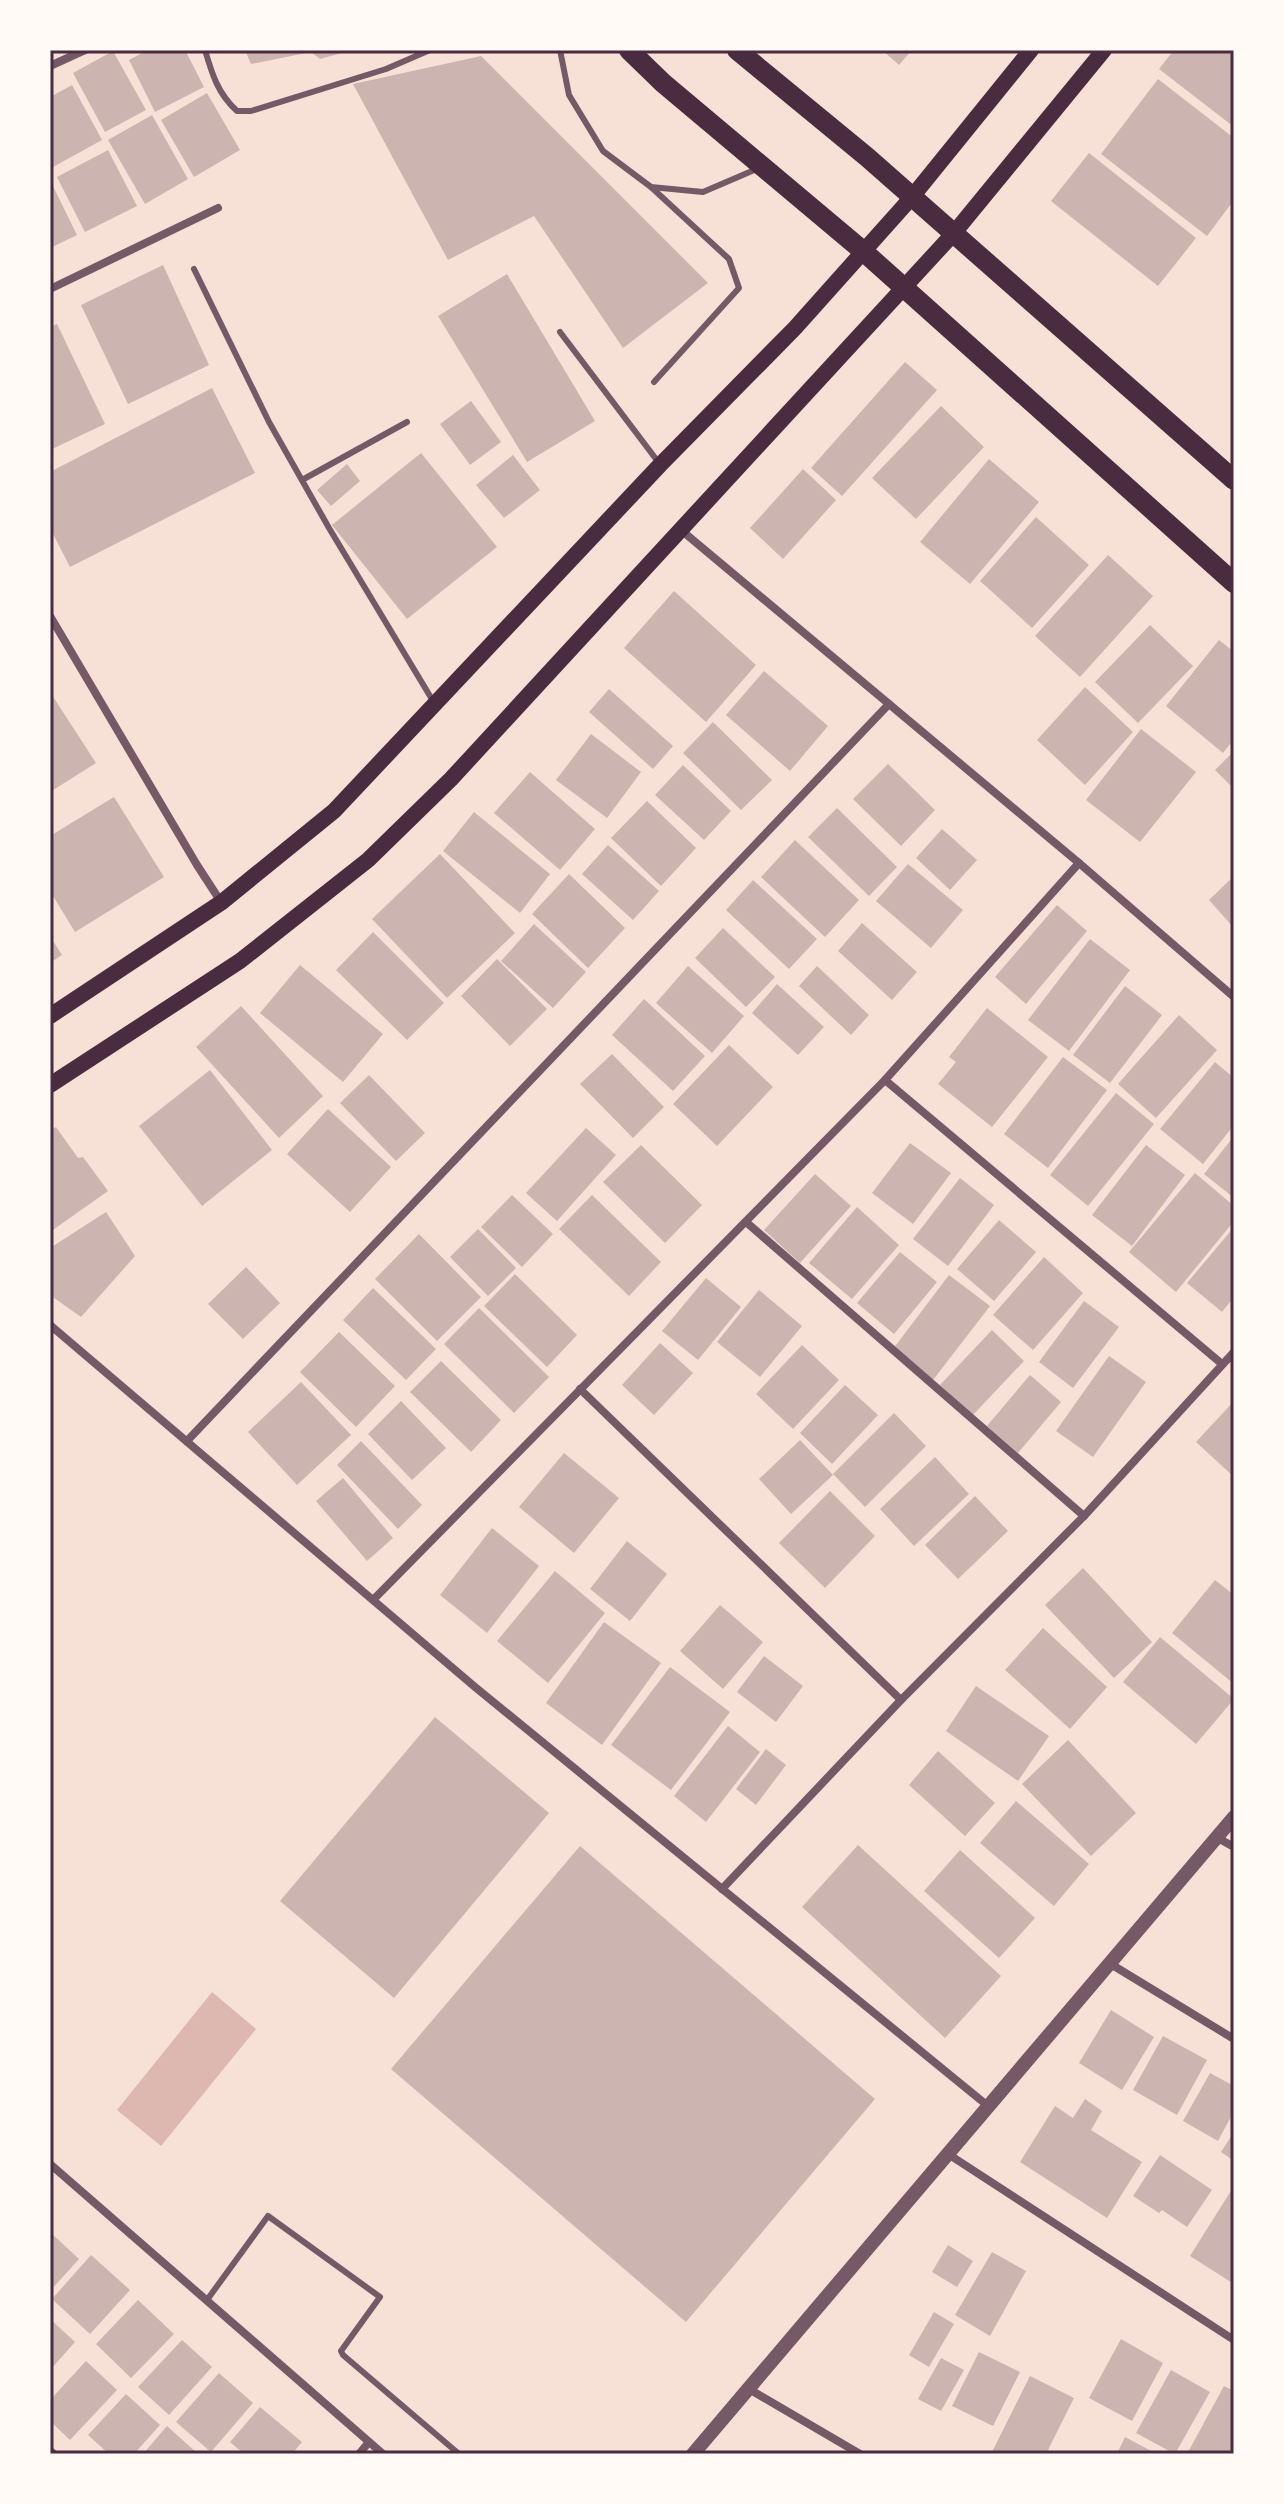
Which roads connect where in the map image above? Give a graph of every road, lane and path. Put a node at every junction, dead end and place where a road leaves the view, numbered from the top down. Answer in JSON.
{"nodes":[{"id":1,"x":85,"y":50,"type":"edge"},
{"id":2,"x":205,"y":50,"type":"edge"},
{"id":3,"x":430,"y":50,"type":"edge"},
{"id":4,"x":560,"y":50,"type":"edge"},
{"id":5,"x":629,"y":50,"type":"edge"},
{"id":6,"x":737,"y":50,"type":"edge"},
{"id":7,"x":1031,"y":50,"type":"edge"},
{"id":8,"x":1104,"y":50,"type":"edge"},
{"id":9,"x":50,"y":66,"type":"edge"},
{"id":10,"x":761,"y":167,"type":"junction"},
{"id":11,"x":651,"y":187,"type":"junction"},
{"id":12,"x":912,"y":197,"type":"junction"},
{"id":13,"x":218,"y":208,"type":"dead end"},
{"id":14,"x":954,"y":233,"type":"junction"},
{"id":15,"x":863,"y":251,"type":"junction"},
{"id":16,"x":194,"y":269,"type":"dead end"},
{"id":17,"x":904,"y":288,"type":"junction"},
{"id":18,"x":50,"y":289,"type":"edge"},
{"id":19,"x":560,"y":332,"type":"dead end"},
{"id":20,"x":654,"y":382,"type":"dead end"},
{"id":21,"x":407,"y":422,"type":"dead end"},
{"id":22,"x":660,"y":465,"type":"junction"},
{"id":23,"x":1231,"y":471,"type":"edge"},
{"id":24,"x":302,"y":480,"type":"junction"},
{"id":25,"x":681,"y":530,"type":"junction"},
{"id":26,"x":1234,"y":583,"type":"edge"},
{"id":27,"x":50,"y":616,"type":"edge"},
{"id":28,"x":435,"y":704,"type":"junction"},
{"id":29,"x":889,"y":704,"type":"junction"},
{"id":30,"x":1079,"y":863,"type":"junction"},
{"id":31,"x":222,"y":902,"type":"junction"},
{"id":32,"x":1234,"y":997,"type":"edge"},
{"id":33,"x":50,"y":1016,"type":"edge"},
{"id":34,"x":885,"y":1080,"type":"junction"},
{"id":35,"x":50,"y":1085,"type":"edge"},
{"id":36,"x":746,"y":1222,"type":"junction"},
{"id":37,"x":50,"y":1325,"type":"edge"},
{"id":38,"x":1234,"y":1352,"type":"edge"},
{"id":39,"x":1222,"y":1364,"type":"junction"},
{"id":40,"x":580,"y":1389,"type":"junction"},
{"id":41,"x":187,"y":1441,"type":"junction"},
{"id":42,"x":1084,"y":1516,"type":"junction"},
{"id":43,"x":373,"y":1600,"type":"junction"},
{"id":44,"x":901,"y":1700,"type":"junction"},
{"id":45,"x":1234,"y":1817,"type":"edge"},
{"id":46,"x":1216,"y":1837,"type":"junction"},
{"id":47,"x":1234,"y":1847,"type":"edge"},
{"id":48,"x":722,"y":1889,"type":"junction"},
{"id":49,"x":1109,"y":1963,"type":"junction"},
{"id":50,"x":1234,"y":2039,"type":"edge"},
{"id":51,"x":988,"y":2106,"type":"junction"},
{"id":52,"x":948,"y":2154,"type":"junction"},
{"id":53,"x":50,"y":2164,"type":"edge"},
{"id":54,"x":207,"y":2300,"type":"junction"},
{"id":55,"x":1234,"y":2340,"type":"edge"},
{"id":56,"x":749,"y":2389,"type":"junction"},
{"id":57,"x":369,"y":2442,"type":"junction"},
{"id":58,"x":359,"y":2454,"type":"edge"},
{"id":59,"x":383,"y":2454,"type":"edge"},
{"id":60,"x":459,"y":2454,"type":"edge"},
{"id":61,"x":693,"y":2454,"type":"edge"},
{"id":62,"x":860,"y":2454,"type":"edge"}],
"edges":[{"from":1,"to":9,"type":"street"},
{"from":2,"to":3,"type":"lane"},
{"from":4,"to":11,"type":"lane"},
{"from":5,"to":10,"type":"main road"},
{"from":6,"to":12,"type":"main road"},
{"from":7,"to":12,"type":"main road"},
{"from":8,"to":14,"type":"main road"},
{"from":10,"to":11,"type":"lane"},
{"from":10,"to":15,"type":"main road"},
{"from":11,"to":20,"type":"lane"},
{"from":12,"to":14,"type":"main road"},
{"from":12,"to":15,"type":"main road"},
{"from":13,"to":18,"type":"street"},
{"from":14,"to":17,"type":"main road"},
{"from":14,"to":23,"type":"main road"},
{"from":15,"to":17,"type":"main road"},
{"from":15,"to":22,"type":"main road"},
{"from":16,"to":24,"type":"lane"},
{"from":17,"to":25,"type":"main road"},
{"from":17,"to":26,"type":"main road"},
{"from":19,"to":22,"type":"lane"},
{"from":21,"to":24,"type":"lane"},
{"from":22,"to":28,"type":"main road"},
{"from":24,"to":28,"type":"lane"},
{"from":25,"to":29,"type":"street"},
{"from":25,"to":35,"type":"main road"},
{"from":27,"to":31,"type":"street"},
{"from":28,"to":31,"type":"main road"},
{"from":29,"to":30,"type":"street"},
{"from":29,"to":41,"type":"street"},
{"from":30,"to":32,"type":"street"},
{"from":30,"to":34,"type":"street"},
{"from":31,"to":33,"type":"main road"},
{"from":34,"to":36,"type":"street"},
{"from":34,"to":39,"type":"street"},
{"from":36,"to":40,"type":"street"},
{"from":36,"to":42,"type":"street"},
{"from":37,"to":41,"type":"street"},
{"from":38,"to":39,"type":"street"},
{"from":39,"to":42,"type":"street"},
{"from":40,"to":43,"type":"street"},
{"from":40,"to":44,"type":"street"},
{"from":41,"to":43,"type":"street"},
{"from":42,"to":44,"type":"street"},
{"from":43,"to":48,"type":"street"},
{"from":44,"to":48,"type":"street"},
{"from":45,"to":46,"type":"street"},
{"from":46,"to":47,"type":"street"},
{"from":46,"to":49,"type":"street"},
{"from":48,"to":51,"type":"street"},
{"from":49,"to":50,"type":"street"},
{"from":49,"to":51,"type":"street"},
{"from":51,"to":52,"type":"street"},
{"from":52,"to":55,"type":"street"},
{"from":52,"to":56,"type":"street"},
{"from":53,"to":54,"type":"street"},
{"from":54,"to":57,"type":"street"},
{"from":54,"to":60,"type":"lane"},
{"from":56,"to":61,"type":"street"},
{"from":56,"to":62,"type":"street"},
{"from":57,"to":58,"type":"street"},
{"from":57,"to":59,"type":"street"}]}
